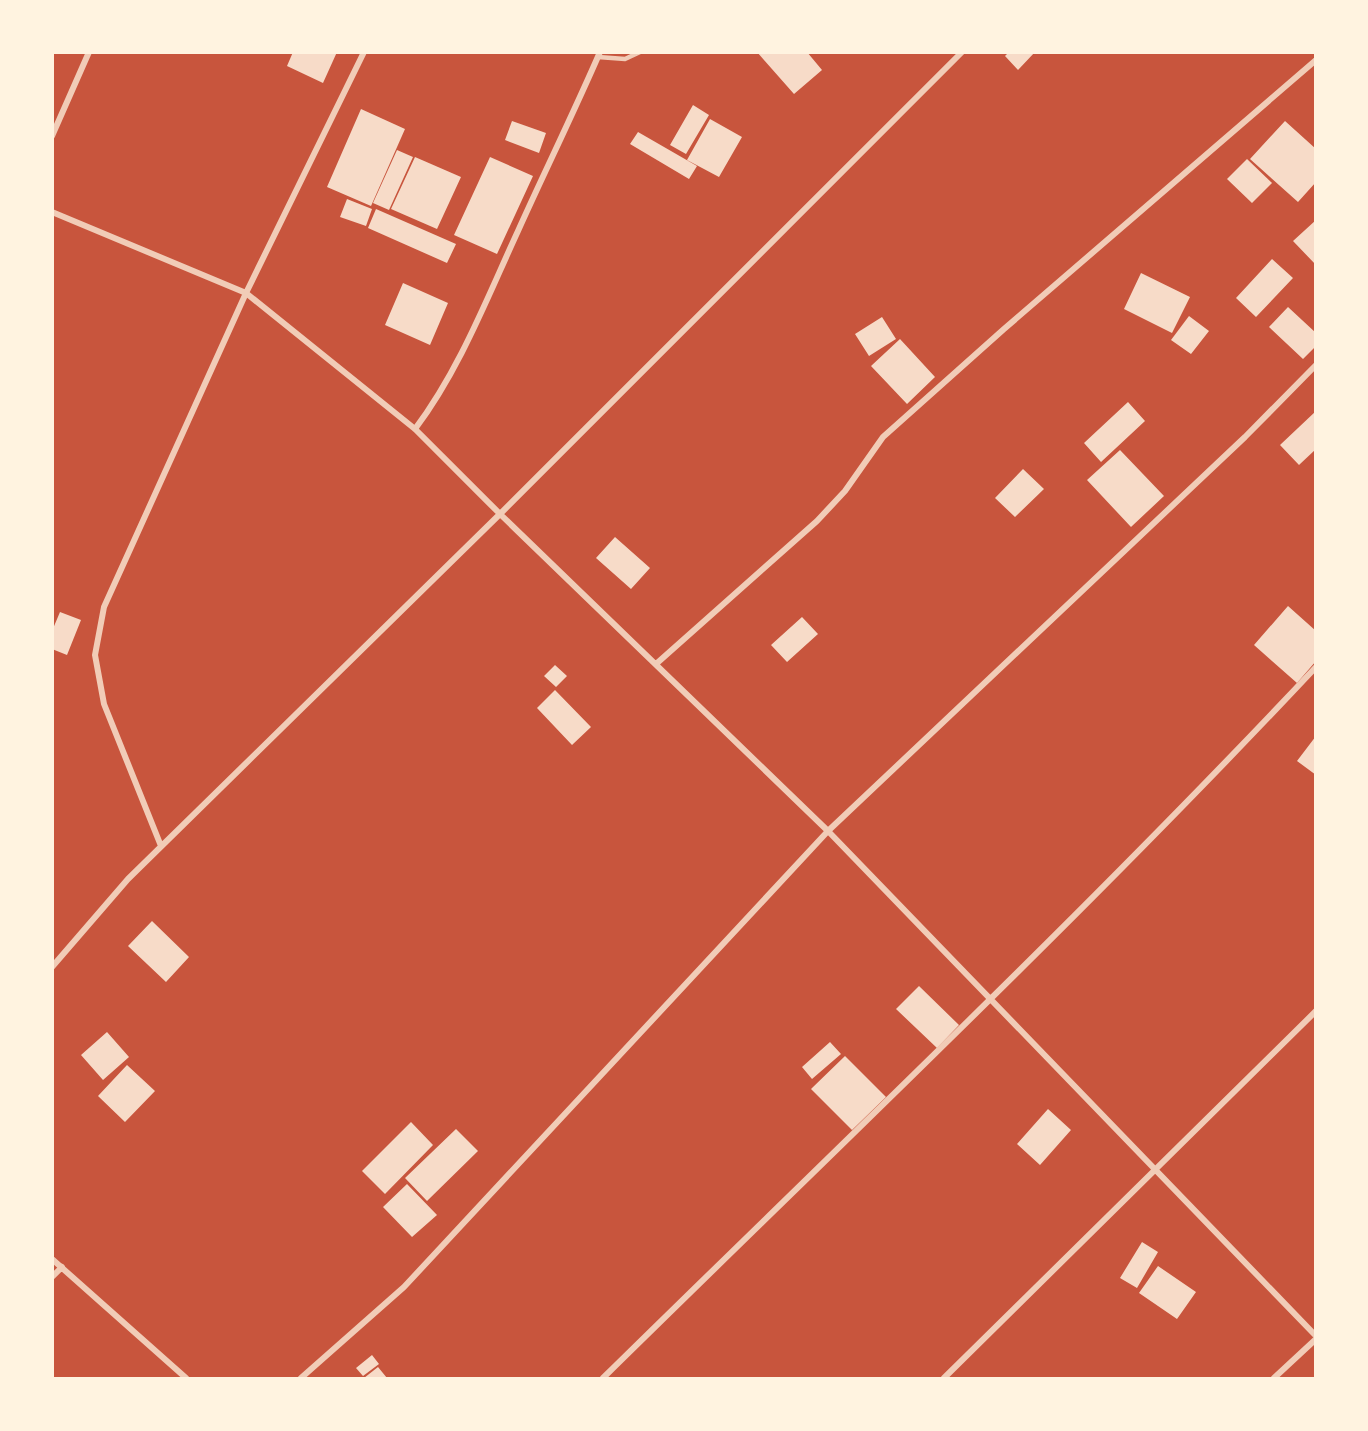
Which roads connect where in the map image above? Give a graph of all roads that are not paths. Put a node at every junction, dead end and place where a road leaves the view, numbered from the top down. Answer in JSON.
{"nodes":[{"id":1,"x":89,"y":52,"type":"edge"},
{"id":2,"x":364,"y":52,"type":"edge"},
{"id":3,"x":640,"y":52,"type":"edge"},
{"id":4,"x":962,"y":52,"type":"edge"},
{"id":5,"x":599,"y":55,"type":"edge"},
{"id":6,"x":1316,"y":60,"type":"edge"},
{"id":7,"x":52,"y":136,"type":"edge"},
{"id":8,"x":52,"y":212,"type":"edge"},
{"id":9,"x":246,"y":294,"type":"junction"},
{"id":10,"x":1316,"y":365,"type":"edge"},
{"id":11,"x":415,"y":429,"type":"junction"},
{"id":12,"x":500,"y":514,"type":"junction"},
{"id":13,"x":656,"y":663,"type":"junction"},
{"id":14,"x":1316,"y":668,"type":"edge"},
{"id":15,"x":828,"y":831,"type":"junction"},
{"id":16,"x":161,"y":846,"type":"junction"},
{"id":17,"x":52,"y":966,"type":"edge"},
{"id":18,"x":990,"y":999,"type":"junction"},
{"id":19,"x":1316,"y":1011,"type":"edge"},
{"id":20,"x":1154,"y":1170,"type":"junction"},
{"id":21,"x":52,"y":1259,"type":"edge"},
{"id":22,"x":62,"y":1267,"type":"junction"},
{"id":23,"x":52,"y":1277,"type":"edge"},
{"id":24,"x":1316,"y":1338,"type":"edge"},
{"id":25,"x":186,"y":1378,"type":"edge"},
{"id":26,"x":301,"y":1378,"type":"edge"},
{"id":27,"x":603,"y":1378,"type":"edge"},
{"id":28,"x":944,"y":1378,"type":"edge"},
{"id":29,"x":1274,"y":1378,"type":"edge"}],
"edges":[{"from":1,"to":7,"type":"street"},
{"from":2,"to":9,"type":"street"},
{"from":3,"to":5,"type":"lane"},
{"from":4,"to":12,"type":"street"},
{"from":5,"to":11,"type":"street"},
{"from":6,"to":13,"type":"street"},
{"from":8,"to":9,"type":"street"},
{"from":9,"to":11,"type":"street"},
{"from":9,"to":16,"type":"street"},
{"from":10,"to":15,"type":"street"},
{"from":11,"to":12,"type":"street"},
{"from":12,"to":13,"type":"street"},
{"from":12,"to":16,"type":"street"},
{"from":13,"to":15,"type":"street"},
{"from":14,"to":18,"type":"street"},
{"from":15,"to":18,"type":"street"},
{"from":15,"to":26,"type":"street"},
{"from":16,"to":17,"type":"street"},
{"from":18,"to":20,"type":"street"},
{"from":18,"to":27,"type":"street"},
{"from":19,"to":20,"type":"street"},
{"from":20,"to":24,"type":"street"},
{"from":20,"to":28,"type":"street"},
{"from":21,"to":22,"type":"street"},
{"from":22,"to":23,"type":"street"},
{"from":22,"to":25,"type":"street"},
{"from":24,"to":29,"type":"street"}]}
